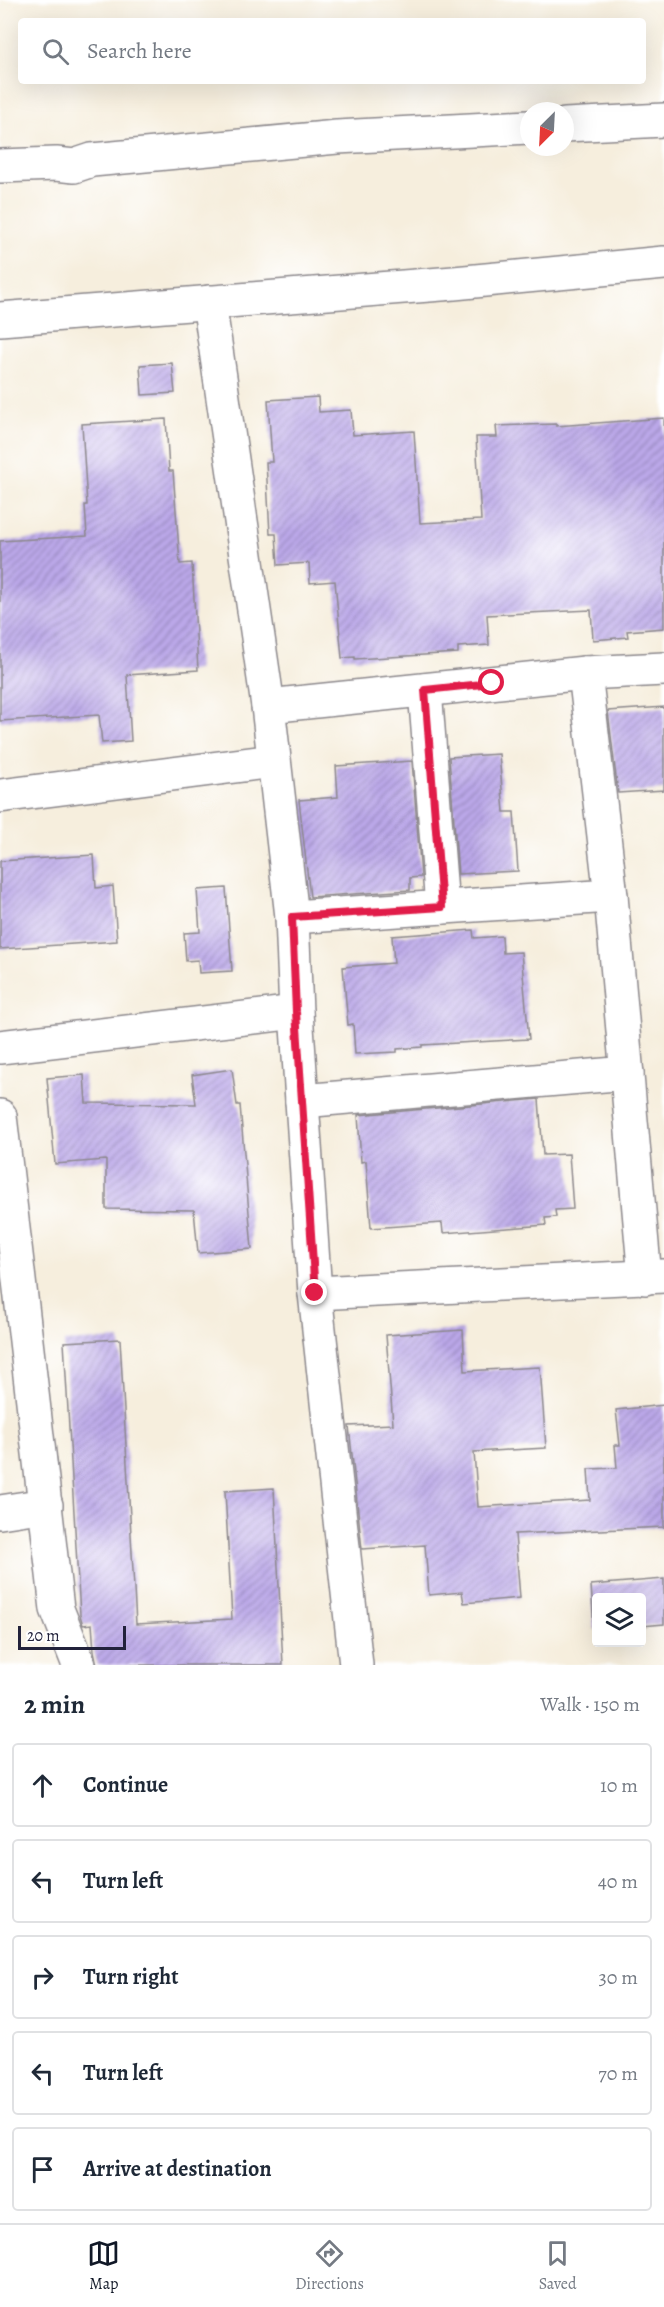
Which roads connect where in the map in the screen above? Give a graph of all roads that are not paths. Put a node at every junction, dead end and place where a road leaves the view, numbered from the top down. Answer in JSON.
{"nodes":[{"id":1,"x":664,"y":120,"type":"edge"},
{"id":2,"x":574,"y":125,"type":"edge"},
{"id":3,"x":520,"y":127,"type":"edge"},
{"id":4,"x":0,"y":166,"type":"edge"},
{"id":5,"x":664,"y":263,"type":"edge"},
{"id":6,"x":209,"y":302,"type":"junction"},
{"id":7,"x":0,"y":319,"type":"edge"},
{"id":8,"x":664,"y":669,"type":"edge"},
{"id":9,"x":585,"y":673,"type":"junction"},
{"id":10,"x":425,"y":690,"type":"junction"},
{"id":11,"x":268,"y":706,"type":"junction"},
{"id":12,"x":274,"y":761,"type":"junction"},
{"id":13,"x":0,"y":796,"type":"edge"},
{"id":14,"x":611,"y":896,"type":"junction"},
{"id":15,"x":442,"y":907,"type":"junction"},
{"id":16,"x":292,"y":917,"type":"junction"},
{"id":17,"x":296,"y":1012,"type":"junction"},
{"id":18,"x":0,"y":1047,"type":"edge"},
{"id":19,"x":627,"y":1073,"type":"junction"},
{"id":20,"x":302,"y":1101,"type":"junction"},
{"id":21,"x":0,"y":1116,"type":"edge"},
{"id":22,"x":655,"y":1277,"type":"edge"},
{"id":23,"x":315,"y":1293,"type":"junction"},
{"id":24,"x":46,"y":1505,"type":"junction"},
{"id":25,"x":0,"y":1512,"type":"edge"},
{"id":26,"x":79,"y":1665,"type":"edge"},
{"id":27,"x":356,"y":1665,"type":"edge"}],
"edges":[{"from":1,"to":2,"type":"street"},
{"from":3,"to":4,"type":"street"},
{"from":5,"to":6,"type":"street"},
{"from":6,"to":7,"type":"street"},
{"from":6,"to":11,"type":"street"},
{"from":8,"to":9,"type":"street"},
{"from":9,"to":10,"type":"street"},
{"from":9,"to":14,"type":"street"},
{"from":10,"to":11,"type":"street"},
{"from":10,"to":15,"type":"street"},
{"from":11,"to":12,"type":"street"},
{"from":12,"to":13,"type":"street"},
{"from":12,"to":16,"type":"street"},
{"from":14,"to":15,"type":"street"},
{"from":14,"to":19,"type":"street"},
{"from":15,"to":16,"type":"street"},
{"from":16,"to":17,"type":"street"},
{"from":17,"to":18,"type":"street"},
{"from":17,"to":20,"type":"street"},
{"from":19,"to":20,"type":"street"},
{"from":19,"to":22,"type":"street"},
{"from":20,"to":23,"type":"street"},
{"from":21,"to":24,"type":"street"},
{"from":22,"to":23,"type":"street"},
{"from":23,"to":27,"type":"street"},
{"from":24,"to":25,"type":"street"},
{"from":24,"to":26,"type":"street"}]}
